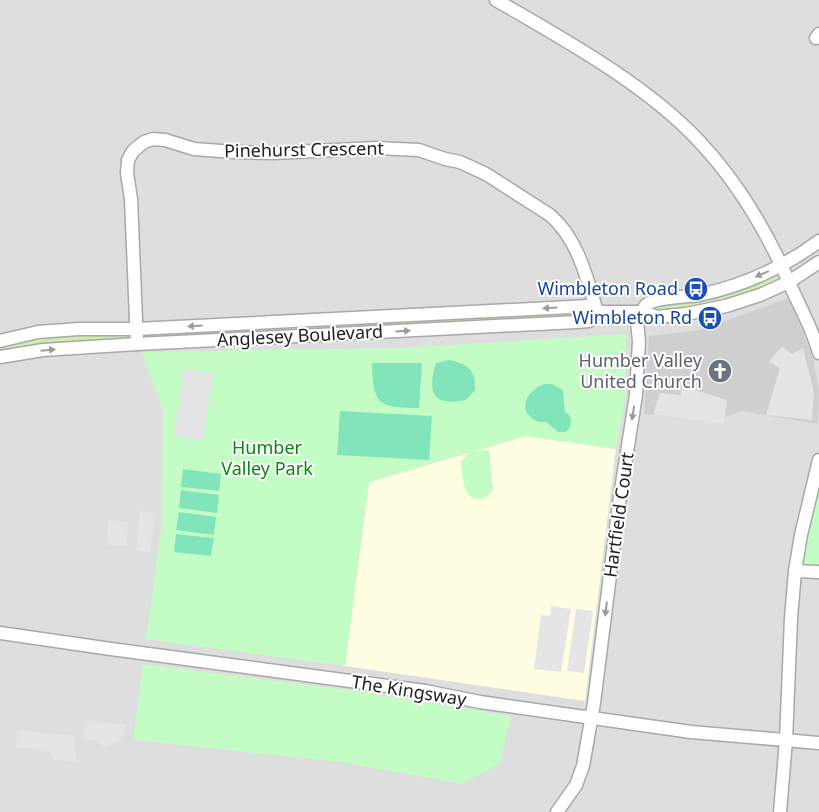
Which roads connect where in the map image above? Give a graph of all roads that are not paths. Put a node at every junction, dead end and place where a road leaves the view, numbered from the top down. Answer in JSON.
{"nodes":[{"id":1,"x":496,"y":0,"type":"edge"},
{"id":2,"x":819,"y":241,"type":"edge"},
{"id":3,"x":819,"y":262,"type":"edge"},
{"id":4,"x":782,"y":265,"type":"junction"},
{"id":5,"x":789,"y":282,"type":"junction"},
{"id":6,"x":597,"y":312,"type":"junction"},
{"id":7,"x":640,"y":312,"type":"junction"},
{"id":8,"x":137,"y":329,"type":"junction"},
{"id":9,"x":0,"y":341,"type":"edge"},
{"id":10,"x":137,"y":344,"type":"junction"},
{"id":11,"x":819,"y":353,"type":"edge"},
{"id":12,"x":0,"y":357,"type":"edge"},
{"id":13,"x":819,"y":460,"type":"edge"},
{"id":14,"x":795,"y":571,"type":"junction"},
{"id":15,"x":819,"y":572,"type":"edge"},
{"id":16,"x":0,"y":633,"type":"edge"},
{"id":17,"x":592,"y":717,"type":"junction"},
{"id":18,"x":786,"y":740,"type":"junction"},
{"id":19,"x":819,"y":743,"type":"edge"},
{"id":20,"x":557,"y":812,"type":"edge"},
{"id":21,"x":780,"y":812,"type":"edge"}],
"edges":[{"from":1,"to":4,"type":"street"},
{"from":2,"to":4,"type":"street"},
{"from":3,"to":5,"type":"street","name":"Anglesey Boulevard"},
{"from":4,"to":5,"type":"street"},
{"from":4,"to":7,"type":"street","one_way":true},
{"from":5,"to":7,"type":"street","name":"Anglesey Boulevard"},
{"from":5,"to":11,"type":"street"},
{"from":6,"to":7,"type":"street","name":"Anglesey Boulevard"},
{"from":6,"to":8,"type":"street","name":"Anglesey Boulevard","one_way":true},
{"from":6,"to":8,"type":"street","name":"Pinehurst Crescent"},
{"from":10,"to":6,"type":"street","name":"Anglesey Boulevard","one_way":true},
{"from":7,"to":17,"type":"street","name":"Hartfield Court","one_way":true},
{"from":8,"to":9,"type":"street","name":"Anglesey Boulevard"},
{"from":8,"to":10,"type":"street","name":"Pinehurst Crescent"},
{"from":12,"to":10,"type":"street","name":"Anglesey Boulevard","one_way":true},
{"from":13,"to":14,"type":"street"},
{"from":14,"to":15,"type":"street"},
{"from":14,"to":18,"type":"street"},
{"from":16,"to":17,"type":"street","name":"The Kingsway"},
{"from":17,"to":18,"type":"street","name":"The Kingsway"},
{"from":17,"to":20,"type":"street","name":"Hartfield Court"},
{"from":18,"to":19,"type":"street","name":"The Kingsway"},
{"from":18,"to":21,"type":"street"}]}
